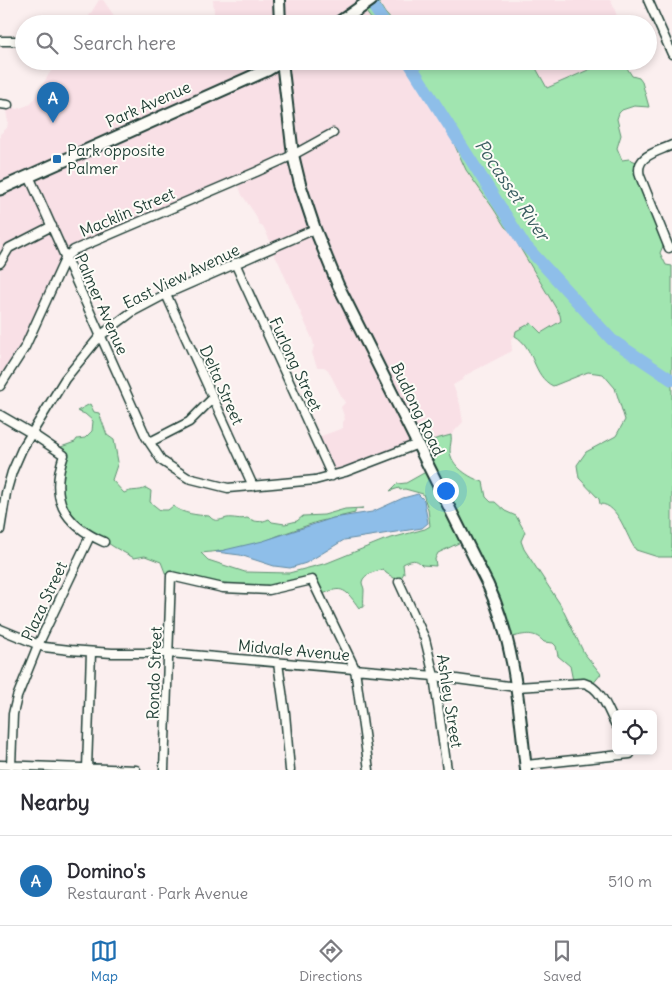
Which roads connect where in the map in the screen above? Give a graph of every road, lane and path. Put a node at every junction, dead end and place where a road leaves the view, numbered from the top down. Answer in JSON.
{"nodes":[{"id":1,"x":279,"y":0,"type":"edge"},
{"id":2,"x":371,"y":0,"type":"edge"},
{"id":3,"x":648,"y":0,"type":"edge"},
{"id":4,"x":280,"y":15,"type":"edge"},
{"id":5,"x":350,"y":15,"type":"edge"},
{"id":6,"x":655,"y":15,"type":"edge"},
{"id":7,"x":657,"y":20,"type":"edge"},
{"id":8,"x":0,"y":41,"type":"edge"},
{"id":9,"x":15,"y":41,"type":"edge"},
{"id":10,"x":672,"y":54,"type":"edge"},
{"id":11,"x":267,"y":70,"type":"edge"},
{"id":12,"x":283,"y":70,"type":"edge"},
{"id":13,"x":333,"y":133,"type":"dead end"},
{"id":14,"x":672,"y":146,"type":"edge"},
{"id":15,"x":293,"y":155,"type":"junction"},
{"id":16,"x":29,"y":176,"type":"junction"},
{"id":17,"x":0,"y":189,"type":"edge"},
{"id":18,"x":52,"y":226,"type":"junction"},
{"id":19,"x":315,"y":229,"type":"junction"},
{"id":20,"x":669,"y":248,"type":"dead end"},
{"id":21,"x":66,"y":257,"type":"junction"},
{"id":22,"x":235,"y":263,"type":"junction"},
{"id":23,"x":0,"y":264,"type":"edge"},
{"id":24,"x":166,"y":294,"type":"junction"},
{"id":25,"x":100,"y":336,"type":"junction"},
{"id":26,"x":0,"y":386,"type":"edge"},
{"id":27,"x":213,"y":398,"type":"junction"},
{"id":28,"x":0,"y":414,"type":"edge"},
{"id":29,"x":31,"y":432,"type":"junction"},
{"id":30,"x":150,"y":442,"type":"junction"},
{"id":31,"x":418,"y":444,"type":"junction"},
{"id":32,"x":332,"y":476,"type":"junction"},
{"id":33,"x":252,"y":486,"type":"junction"},
{"id":34,"x":0,"y":530,"type":"edge"},
{"id":35,"x":90,"y":536,"type":"junction"},
{"id":36,"x":104,"y":542,"type":"dead end"},
{"id":37,"x":399,"y":582,"type":"dead end"},
{"id":38,"x":0,"y":629,"type":"edge"},
{"id":39,"x":38,"y":645,"type":"junction"},
{"id":40,"x":91,"y":652,"type":"junction"},
{"id":41,"x":169,"y":653,"type":"junction"},
{"id":42,"x":278,"y":663,"type":"junction"},
{"id":43,"x":354,"y":669,"type":"junction"},
{"id":44,"x":434,"y":676,"type":"junction"},
{"id":45,"x":516,"y":686,"type":"junction"},
{"id":46,"x":612,"y":717,"type":"edge"},
{"id":47,"x":612,"y":755,"type":"edge"},
{"id":48,"x":0,"y":766,"type":"edge"},
{"id":49,"x":11,"y":766,"type":"junction"},
{"id":50,"x":87,"y":768,"type":"junction"},
{"id":51,"x":526,"y":768,"type":"edge"},
{"id":52,"x":136,"y":770,"type":"edge"},
{"id":53,"x":164,"y":770,"type":"edge"},
{"id":54,"x":290,"y":770,"type":"edge"},
{"id":55,"x":369,"y":770,"type":"edge"},
{"id":56,"x":447,"y":770,"type":"edge"}],
"edges":[{"from":1,"to":4,"type":"main road"},
{"from":2,"to":5,"type":"main road"},
{"from":3,"to":6,"type":"street"},
{"from":7,"to":10,"type":"street"},
{"from":8,"to":9,"type":"street"},
{"from":11,"to":16,"type":"main road","name":"Park Avenue"},
{"from":12,"to":15,"type":"main road","name":"Budlong Road"},
{"from":13,"to":15,"type":"street","name":"Macklin Street"},
{"from":14,"to":20,"type":"street"},
{"from":15,"to":19,"type":"main road","name":"Budlong Road"},
{"from":15,"to":21,"type":"street","name":"Macklin Street"},
{"from":16,"to":17,"type":"main road","name":"Park Avenue"},
{"from":16,"to":18,"type":"street","name":"Palmer Avenue"},
{"from":18,"to":21,"type":"street","name":"Palmer Avenue"},
{"from":18,"to":23,"type":"street"},
{"from":19,"to":22,"type":"street","name":"East View Avenue"},
{"from":19,"to":31,"type":"main road","name":"Budlong Road"},
{"from":21,"to":25,"type":"street","name":"Palmer Avenue"},
{"from":21,"to":26,"type":"street"},
{"from":22,"to":24,"type":"street","name":"East View Avenue"},
{"from":22,"to":32,"type":"street","name":"Furlong Street"},
{"from":24,"to":25,"type":"street","name":"East View Avenue"},
{"from":24,"to":27,"type":"street","name":"Delta Street"},
{"from":25,"to":29,"type":"street","name":"East View Avenue"},
{"from":25,"to":30,"type":"street","name":"Palmer Avenue"},
{"from":27,"to":30,"type":"street"},
{"from":27,"to":33,"type":"street","name":"Delta Street"},
{"from":28,"to":29,"type":"street"},
{"from":29,"to":34,"type":"street","name":"East View Avenue"},
{"from":29,"to":35,"type":"street"},
{"from":30,"to":33,"type":"street","name":"Palmer Avenue"},
{"from":31,"to":32,"type":"street","name":"Palmer Avenue"},
{"from":31,"to":45,"type":"main road","name":"Budlong Road"},
{"from":32,"to":33,"type":"street","name":"Palmer Avenue"},
{"from":35,"to":36,"type":"street"},
{"from":35,"to":39,"type":"street","name":"Plaza Street"},
{"from":37,"to":44,"type":"street","name":"Ashley Street"},
{"from":38,"to":39,"type":"street","name":"Midvale Avenue"},
{"from":39,"to":40,"type":"street","name":"Midvale Avenue"},
{"from":39,"to":49,"type":"street","name":"Plaza Street"},
{"from":40,"to":41,"type":"street","name":"Midvale Avenue"},
{"from":40,"to":50,"type":"street"},
{"from":41,"to":42,"type":"street","name":"Midvale Avenue"},
{"from":41,"to":43,"type":"street","name":"Rondo Street"},
{"from":41,"to":53,"type":"street","name":"Rondo Street"},
{"from":42,"to":43,"type":"street","name":"Midvale Avenue"},
{"from":42,"to":54,"type":"street"},
{"from":43,"to":44,"type":"street","name":"Midvale Avenue"},
{"from":43,"to":55,"type":"street"},
{"from":44,"to":45,"type":"street","name":"Midvale Avenue"},
{"from":44,"to":56,"type":"street","name":"Ashley Street"},
{"from":45,"to":46,"type":"street","name":"Midvale Avenue"},
{"from":45,"to":51,"type":"main road","name":"Budlong Road"},
{"from":47,"to":51,"type":"street"},
{"from":48,"to":49,"type":"street"},
{"from":49,"to":50,"type":"street"},
{"from":50,"to":52,"type":"street"}]}
